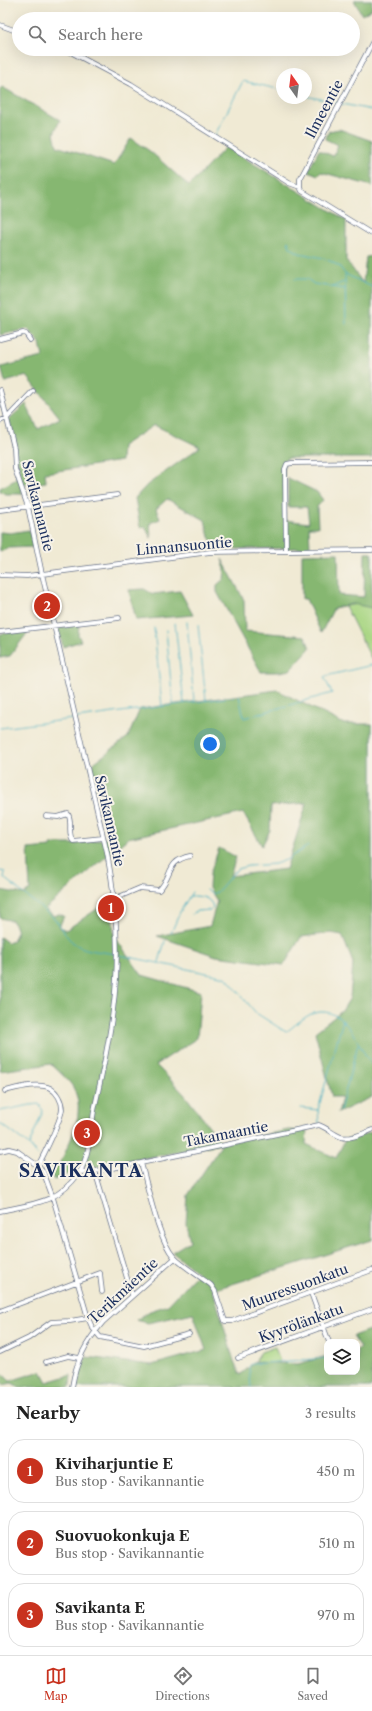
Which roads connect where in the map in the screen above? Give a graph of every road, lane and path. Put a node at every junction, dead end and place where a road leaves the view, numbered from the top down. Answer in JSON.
{"nodes":[{"id":1,"x":0,"y":25,"type":"edge"},
{"id":2,"x":12,"y":29,"type":"edge"},
{"id":3,"x":372,"y":43,"type":"edge"},
{"id":4,"x":78,"y":56,"type":"edge"},
{"id":5,"x":300,"y":187,"type":"junction"},
{"id":6,"x":372,"y":234,"type":"edge"},
{"id":7,"x":0,"y":339,"type":"edge"},
{"id":8,"x":30,"y":340,"type":"dead end"},
{"id":9,"x":0,"y":390,"type":"edge"},
{"id":10,"x":33,"y":391,"type":"dead end"},
{"id":11,"x":7,"y":418,"type":"junction"},
{"id":12,"x":0,"y":421,"type":"edge"},
{"id":13,"x":372,"y":462,"type":"edge"},
{"id":14,"x":117,"y":495,"type":"dead end"},
{"id":15,"x":28,"y":507,"type":"junction"},
{"id":16,"x":0,"y":510,"type":"edge"},
{"id":17,"x":372,"y":550,"type":"edge"},
{"id":18,"x":286,"y":551,"type":"junction"},
{"id":19,"x":42,"y":574,"type":"junction"},
{"id":20,"x":0,"y":575,"type":"edge"},
{"id":21,"x":119,"y":618,"type":"dead end"},
{"id":22,"x":54,"y":626,"type":"junction"},
{"id":23,"x":0,"y":632,"type":"edge"},
{"id":24,"x":46,"y":816,"type":"dead end"},
{"id":25,"x":103,"y":838,"type":"junction"},
{"id":26,"x":190,"y":856,"type":"dead end"},
{"id":27,"x":114,"y":899,"type":"junction"},
{"id":28,"x":5,"y":1091,"type":"dead end"},
{"id":29,"x":372,"y":1130,"type":"edge"},
{"id":30,"x":0,"y":1151,"type":"edge"},
{"id":31,"x":141,"y":1163,"type":"junction"},
{"id":32,"x":38,"y":1166,"type":"junction"},
{"id":33,"x":95,"y":1171,"type":"junction"},
{"id":34,"x":80,"y":1172,"type":"junction"},
{"id":35,"x":53,"y":1198,"type":"junction"},
{"id":36,"x":0,"y":1211,"type":"edge"},
{"id":37,"x":175,"y":1258,"type":"junction"},
{"id":38,"x":372,"y":1270,"type":"edge"},
{"id":39,"x":78,"y":1281,"type":"junction"},
{"id":40,"x":102,"y":1292,"type":"dead end"},
{"id":41,"x":311,"y":1293,"type":"junction"},
{"id":42,"x":132,"y":1295,"type":"junction"},
{"id":43,"x":371,"y":1310,"type":"edge"},
{"id":44,"x":0,"y":1311,"type":"edge"},
{"id":45,"x":372,"y":1315,"type":"edge"},
{"id":46,"x":88,"y":1318,"type":"junction"},
{"id":47,"x":323,"y":1327,"type":"junction"},
{"id":48,"x":95,"y":1332,"type":"junction"},
{"id":49,"x":189,"y":1334,"type":"dead end"},
{"id":50,"x":328,"y":1339,"type":"edge"},
{"id":51,"x":0,"y":1352,"type":"edge"},
{"id":52,"x":78,"y":1358,"type":"junction"},
{"id":53,"x":238,"y":1358,"type":"dead end"},
{"id":54,"x":46,"y":1362,"type":"dead end"},
{"id":55,"x":72,"y":1387,"type":"edge"}],
"edges":[{"from":1,"to":2,"type":"street"},
{"from":3,"to":5,"type":"street","name":"Ilmeentie"},
{"from":4,"to":5,"type":"street"},
{"from":5,"to":6,"type":"street"},
{"from":7,"to":8,"type":"street"},
{"from":9,"to":11,"type":"street","name":"Savikannantie"},
{"from":10,"to":11,"type":"street"},
{"from":11,"to":12,"type":"street"},
{"from":11,"to":15,"type":"street","name":"Savikannantie"},
{"from":13,"to":18,"type":"street"},
{"from":14,"to":15,"type":"street"},
{"from":15,"to":16,"type":"street"},
{"from":15,"to":19,"type":"street","name":"Savikannantie"},
{"from":17,"to":18,"type":"street","name":"Linnansuontie"},
{"from":18,"to":19,"type":"street","name":"Linnansuontie"},
{"from":19,"to":20,"type":"street","name":"Linnansuontie"},
{"from":19,"to":22,"type":"street","name":"Savikannantie"},
{"from":21,"to":22,"type":"street"},
{"from":22,"to":23,"type":"street"},
{"from":22,"to":25,"type":"street","name":"Savikannantie"},
{"from":24,"to":25,"type":"street"},
{"from":25,"to":27,"type":"street","name":"Savikannantie"},
{"from":26,"to":27,"type":"street"},
{"from":27,"to":34,"type":"street","name":"Savikannantie"},
{"from":28,"to":32,"type":"street"},
{"from":29,"to":31,"type":"street","name":"Takamaantie"},
{"from":30,"to":32,"type":"street"},
{"from":31,"to":33,"type":"street","name":"Takamaantie"},
{"from":31,"to":37,"type":"street"},
{"from":32,"to":35,"type":"street"},
{"from":33,"to":34,"type":"street","name":"Takamaantie"},
{"from":33,"to":42,"type":"street"},
{"from":34,"to":35,"type":"street","name":"Savikannantie"},
{"from":35,"to":36,"type":"street","name":"Savikannantie"},
{"from":35,"to":39,"type":"street"},
{"from":37,"to":41,"type":"street","name":"Muuressuonkatu"},
{"from":37,"to":42,"type":"street","name":"Terikmäentie"},
{"from":38,"to":41,"type":"street","name":"Muuressuonkatu"},
{"from":39,"to":40,"type":"street"},
{"from":39,"to":44,"type":"street"},
{"from":39,"to":46,"type":"street"},
{"from":41,"to":47,"type":"street"},
{"from":42,"to":48,"type":"street","name":"Terikmäentie"},
{"from":43,"to":45,"type":"street"},
{"from":43,"to":47,"type":"street","name":"Kyyrölänkatu"},
{"from":46,"to":48,"type":"street"},
{"from":46,"to":51,"type":"street"},
{"from":47,"to":50,"type":"street"},
{"from":47,"to":53,"type":"street","name":"Kyyrölänkatu"},
{"from":48,"to":49,"type":"street"},
{"from":48,"to":52,"type":"street","name":"Terikmäentie"},
{"from":52,"to":54,"type":"street"},
{"from":52,"to":55,"type":"street","name":"Terikmäentie"}]}
